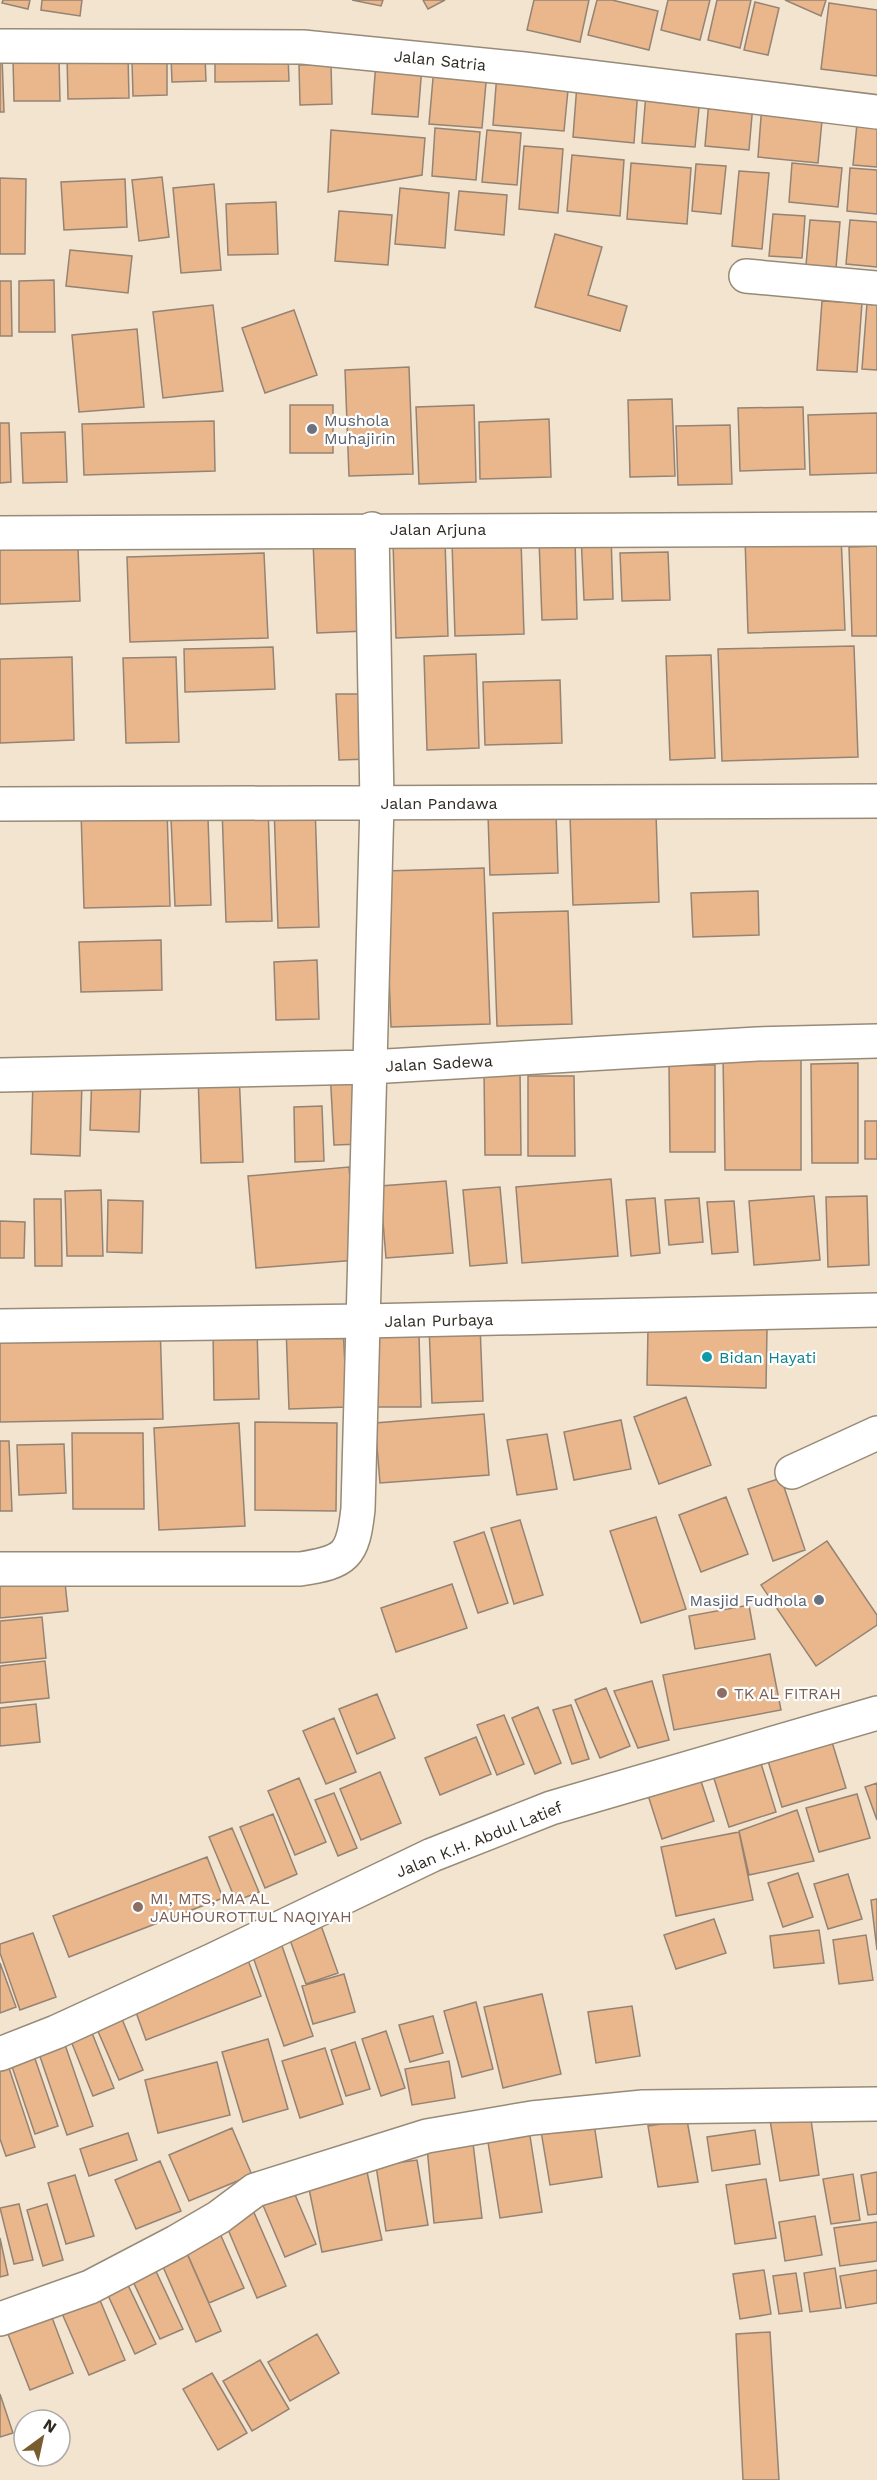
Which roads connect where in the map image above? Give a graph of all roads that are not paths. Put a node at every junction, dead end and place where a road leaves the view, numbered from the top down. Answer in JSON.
{"nodes":[{"id":1,"x":0,"y":46,"type":"edge"},
{"id":2,"x":877,"y":112,"type":"edge"},
{"id":3,"x":746,"y":276,"type":"dead end"},
{"id":4,"x":877,"y":288,"type":"edge"},
{"id":5,"x":372,"y":529,"type":"junction"},
{"id":6,"x":877,"y":529,"type":"edge"},
{"id":7,"x":0,"y":533,"type":"edge"},
{"id":8,"x":877,"y":801,"type":"edge"},
{"id":9,"x":377,"y":803,"type":"junction"},
{"id":10,"x":0,"y":804,"type":"edge"},
{"id":11,"x":877,"y":1041,"type":"edge"},
{"id":12,"x":370,"y":1067,"type":"junction"},
{"id":13,"x":0,"y":1075,"type":"edge"},
{"id":14,"x":877,"y":1310,"type":"edge"},
{"id":15,"x":364,"y":1321,"type":"junction"},
{"id":16,"x":0,"y":1326,"type":"edge"},
{"id":17,"x":877,"y":1434,"type":"edge"},
{"id":18,"x":792,"y":1472,"type":"dead end"},
{"id":19,"x":0,"y":1569,"type":"edge"},
{"id":20,"x":877,"y":1713,"type":"edge"},
{"id":21,"x":0,"y":2054,"type":"edge"},
{"id":22,"x":877,"y":2104,"type":"edge"},
{"id":23,"x":0,"y":2319,"type":"edge"}],
"edges":[{"from":1,"to":2,"type":"street","name":"Jalan Satria"},
{"from":3,"to":4,"type":"street"},
{"from":5,"to":6,"type":"street","name":"Jalan Arjuna"},
{"from":5,"to":7,"type":"street","name":"Jalan Arjuna"},
{"from":5,"to":9,"type":"street"},
{"from":8,"to":9,"type":"street","name":"Jalan Pandawa"},
{"from":9,"to":10,"type":"street","name":"Jalan Pandawa"},
{"from":9,"to":12,"type":"street"},
{"from":11,"to":12,"type":"street","name":"Jalan Sadewa"},
{"from":12,"to":13,"type":"street","name":"Jalan Sadewa"},
{"from":12,"to":15,"type":"street"},
{"from":14,"to":15,"type":"street","name":"Jalan Purbaya"},
{"from":15,"to":16,"type":"street","name":"Jalan Purbaya"},
{"from":15,"to":19,"type":"street"},
{"from":17,"to":18,"type":"street"},
{"from":20,"to":21,"type":"street","name":"Jalan K.H. Abdul Latief"},
{"from":22,"to":23,"type":"street"}]}
